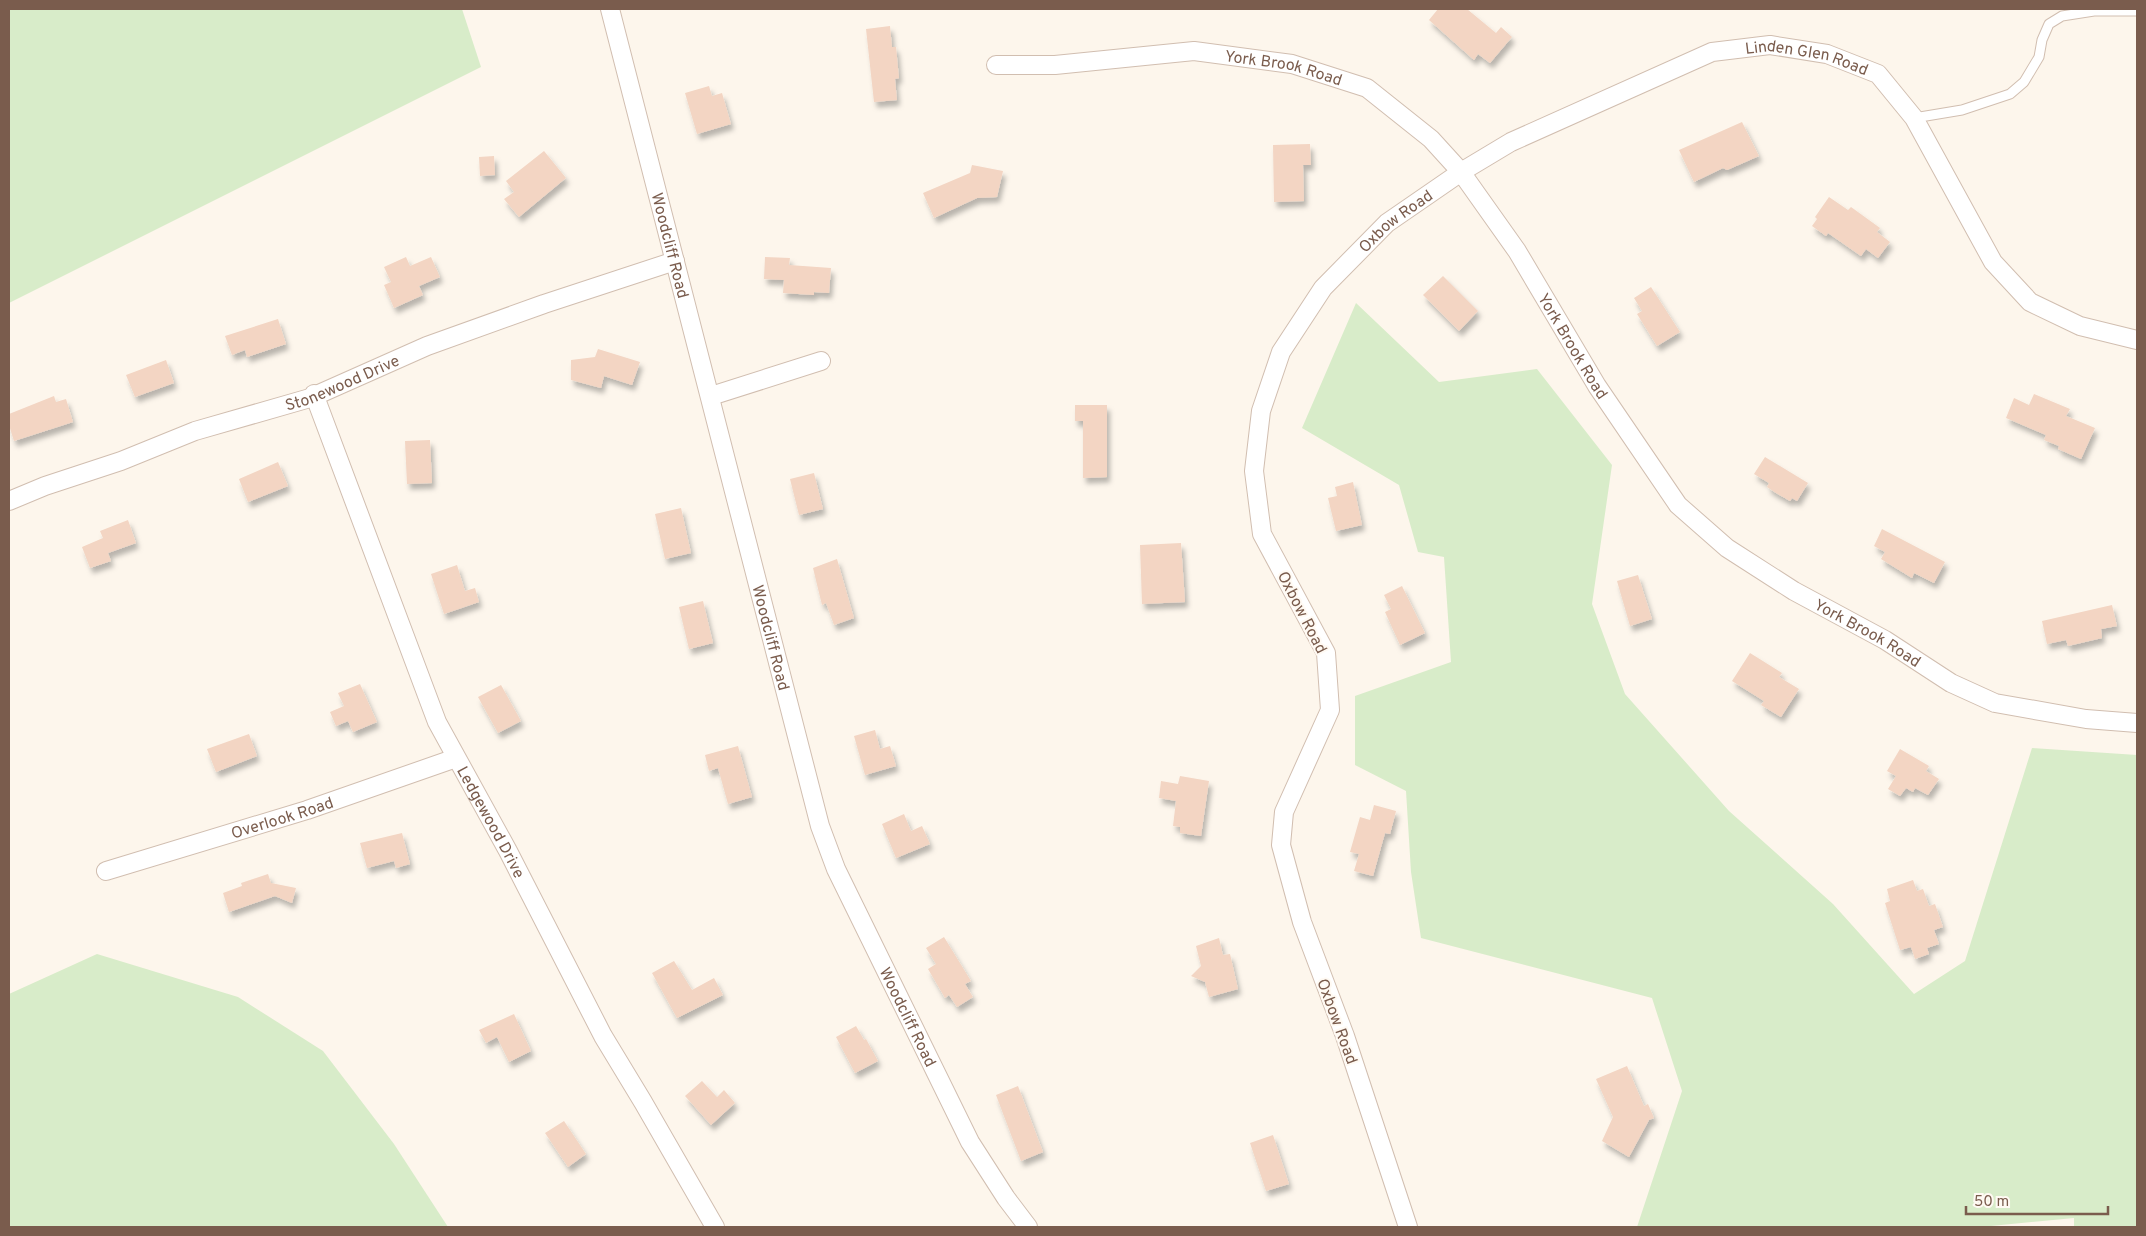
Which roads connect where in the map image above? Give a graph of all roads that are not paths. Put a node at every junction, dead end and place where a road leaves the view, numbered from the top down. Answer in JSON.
{"nodes":[{"id":1,"x":610,"y":9,"type":"edge"},
{"id":2,"x":2137,"y":12,"type":"edge"},
{"id":3,"x":996,"y":65,"type":"dead end"},
{"id":4,"x":1914,"y":118,"type":"junction"},
{"id":5,"x":1461,"y":172,"type":"junction"},
{"id":6,"x":675,"y":262,"type":"junction"},
{"id":7,"x":2137,"y":340,"type":"edge"},
{"id":8,"x":821,"y":361,"type":"dead end"},
{"id":9,"x":314,"y":394,"type":"junction"},
{"id":10,"x":711,"y":396,"type":"junction"},
{"id":11,"x":9,"y":501,"type":"edge"},
{"id":12,"x":2137,"y":723,"type":"edge"},
{"id":13,"x":456,"y":758,"type":"junction"},
{"id":14,"x":106,"y":871,"type":"dead end"},
{"id":15,"x":715,"y":1227,"type":"edge"},
{"id":16,"x":1028,"y":1227,"type":"edge"},
{"id":17,"x":1408,"y":1227,"type":"edge"}],
"edges":[{"from":1,"to":6,"type":"street","name":"Woodcliff Road"},
{"from":2,"to":4,"type":"lane"},
{"from":3,"to":5,"type":"street","name":"York Brook Road"},
{"from":4,"to":5,"type":"street","name":"Linden Glen Road"},
{"from":4,"to":7,"type":"street","name":"Linden Glen Road"},
{"from":5,"to":12,"type":"street","name":"York Brook Road"},
{"from":5,"to":17,"type":"street","name":"Oxbow Road"},
{"from":6,"to":9,"type":"street","name":"Stonewood Drive"},
{"from":6,"to":10,"type":"street","name":"Woodcliff Road"},
{"from":8,"to":10,"type":"street"},
{"from":9,"to":11,"type":"street","name":"Stonewood Drive"},
{"from":9,"to":13,"type":"street","name":"Ledgewood Drive"},
{"from":10,"to":16,"type":"street","name":"Woodcliff Road"},
{"from":13,"to":14,"type":"street","name":"Overlook Road"},
{"from":13,"to":15,"type":"street","name":"Ledgewood Drive"}]}
